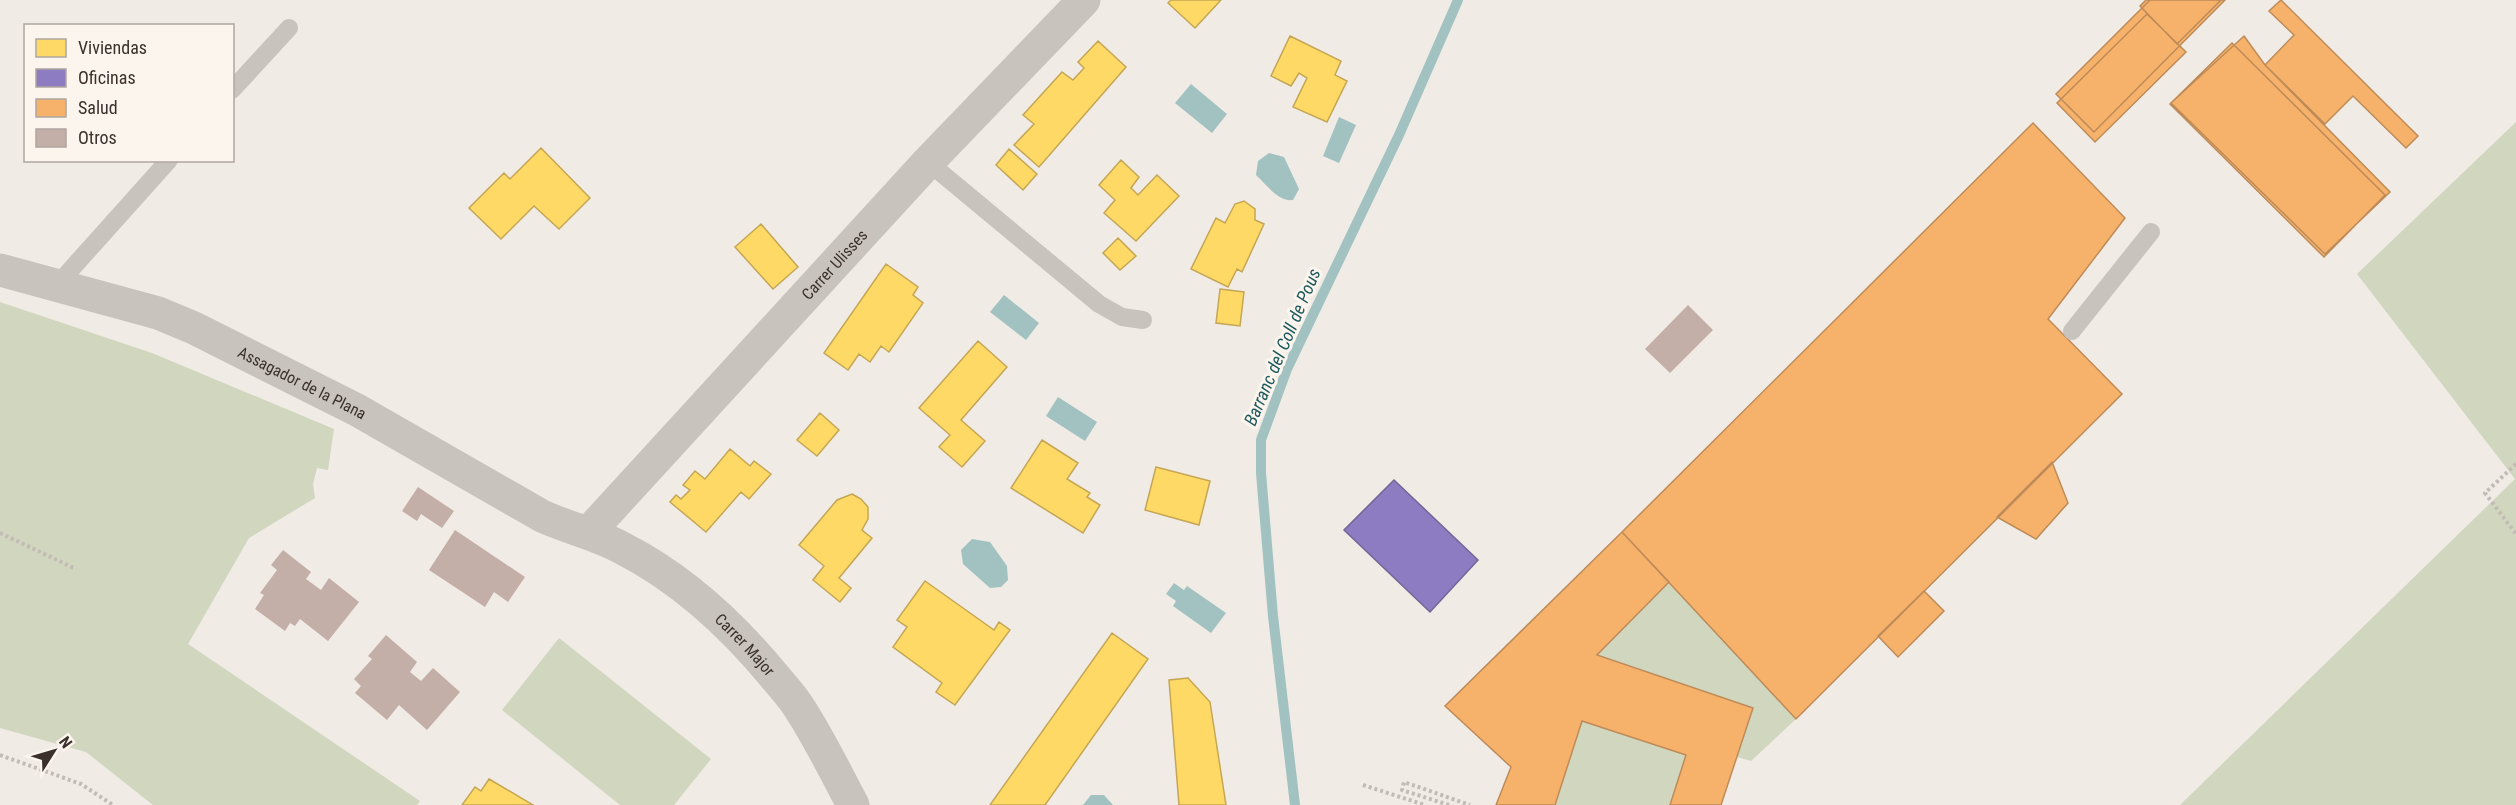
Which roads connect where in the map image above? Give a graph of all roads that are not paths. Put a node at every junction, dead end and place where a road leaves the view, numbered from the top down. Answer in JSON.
{"nodes":[{"id":1,"x":1084,"y":0,"type":"edge"},
{"id":2,"x":288,"y":28,"type":"dead end"},
{"id":3,"x":234,"y":88,"type":"edge"},
{"id":4,"x":167,"y":162,"type":"edge"},
{"id":5,"x":928,"y":162,"type":"junction"},
{"id":6,"x":2151,"y":232,"type":"dead end"},
{"id":7,"x":0,"y":270,"type":"edge"},
{"id":8,"x":57,"y":285,"type":"junction"},
{"id":9,"x":1143,"y":320,"type":"dead end"},
{"id":10,"x":2072,"y":331,"type":"dead end"},
{"id":11,"x":589,"y":532,"type":"junction"},
{"id":12,"x":853,"y":805,"type":"edge"}],
"edges":[{"from":1,"to":5,"type":"street","name":"Carrer Ulisses"},
{"from":2,"to":3,"type":"lane"},
{"from":4,"to":8,"type":"lane"},
{"from":5,"to":9,"type":"lane"},
{"from":5,"to":11,"type":"street","name":"Carrer Ulisses"},
{"from":6,"to":10,"type":"lane"},
{"from":7,"to":8,"type":"street","name":"Assagador de la Plana"},
{"from":8,"to":11,"type":"street","name":"Assagador de la Plana"},
{"from":11,"to":12,"type":"street","name":"Carrer Major"}]}
